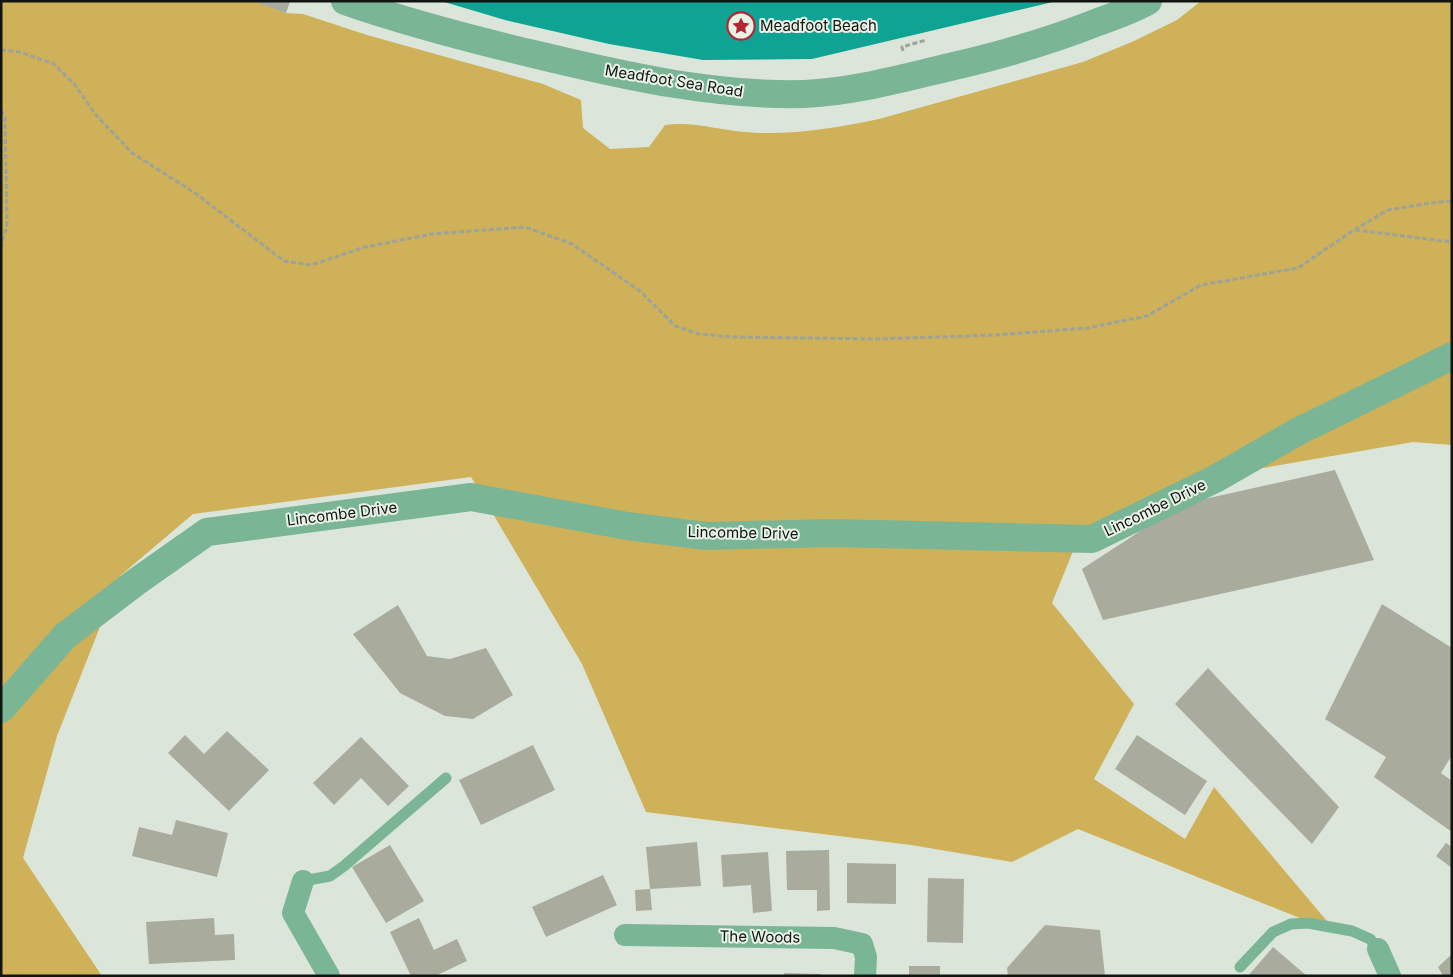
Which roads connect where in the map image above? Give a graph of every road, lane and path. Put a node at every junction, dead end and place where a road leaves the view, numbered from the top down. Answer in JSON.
{"nodes":[{"id":1,"x":346,"y":1,"type":"edge"},
{"id":2,"x":1148,"y":1,"type":"edge"},
{"id":3,"x":926,"y":40,"type":"dead end"},
{"id":4,"x":908,"y":45,"type":"dead end"},
{"id":5,"x":1,"y":50,"type":"edge"},
{"id":6,"x":1,"y":110,"type":"edge"},
{"id":7,"x":1452,"y":202,"type":"edge"},
{"id":8,"x":1354,"y":230,"type":"junction"},
{"id":9,"x":1452,"y":242,"type":"edge"},
{"id":10,"x":1,"y":247,"type":"edge"},
{"id":11,"x":1452,"y":356,"type":"edge"},
{"id":12,"x":1,"y":708,"type":"edge"},
{"id":13,"x":446,"y":778,"type":"dead end"},
{"id":14,"x":303,"y":881,"type":"joint"},
{"id":15,"x":625,"y":935,"type":"dead end"},
{"id":16,"x":1378,"y":949,"type":"joint"},
{"id":17,"x":1240,"y":967,"type":"dead end"},
{"id":18,"x":329,"y":976,"type":"edge"},
{"id":19,"x":865,"y":976,"type":"edge"},
{"id":20,"x":1390,"y":976,"type":"edge"}],
"edges":[{"from":1,"to":2,"type":"street","name":"Meadfoot Sea Road"},
{"from":3,"to":4,"type":"path"},
{"from":5,"to":8,"type":"path"},
{"from":6,"to":10,"type":"path"},
{"from":7,"to":8,"type":"path"},
{"from":8,"to":9,"type":"path"},
{"from":11,"to":12,"type":"street","name":"Lincombe Drive"},
{"from":13,"to":14,"type":"lane"},
{"from":14,"to":18,"type":"street"},
{"from":15,"to":19,"type":"street","name":"The Woods"},
{"from":16,"to":17,"type":"lane"},
{"from":16,"to":20,"type":"street"}]}
